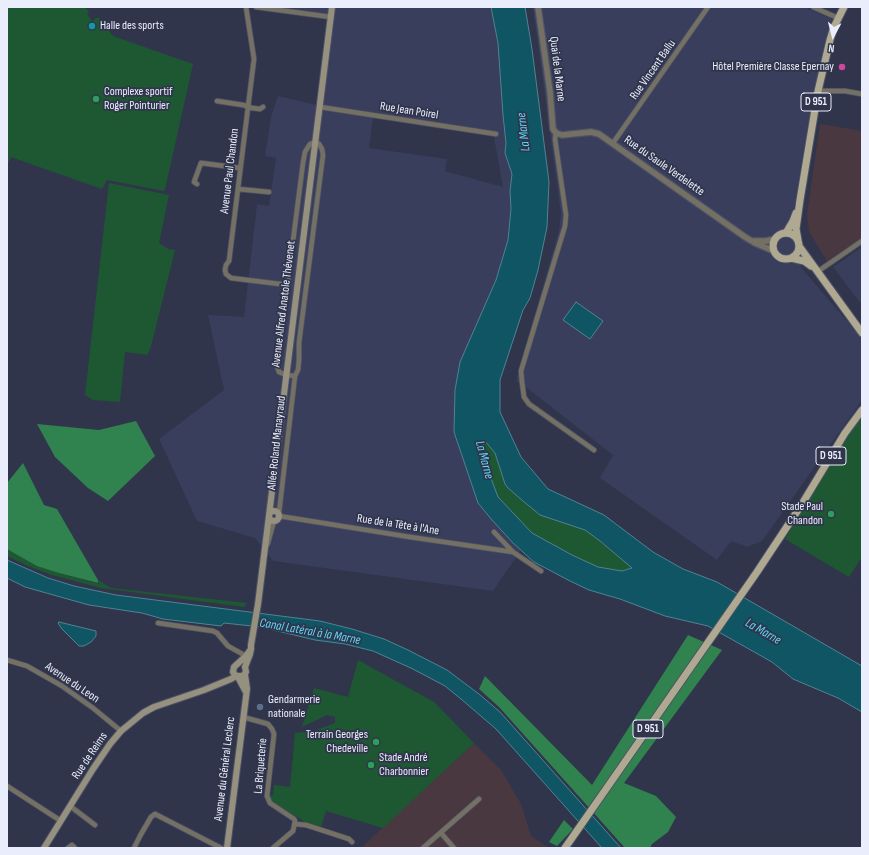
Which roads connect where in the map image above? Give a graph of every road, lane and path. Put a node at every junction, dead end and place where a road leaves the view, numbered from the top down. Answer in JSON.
{"nodes":[{"id":1,"x":246,"y":7,"type":"edge"},
{"id":2,"x":256,"y":7,"type":"edge"},
{"id":3,"x":332,"y":7,"type":"edge"},
{"id":4,"x":538,"y":7,"type":"edge"},
{"id":5,"x":708,"y":7,"type":"edge"},
{"id":6,"x":813,"y":7,"type":"edge"},
{"id":7,"x":844,"y":7,"type":"edge"},
{"id":8,"x":331,"y":17,"type":"junction"},
{"id":9,"x":838,"y":18,"type":"junction"},
{"id":10,"x":818,"y":91,"type":"junction"},
{"id":11,"x":862,"y":94,"type":"edge"},
{"id":12,"x":217,"y":102,"type":"dead end"},
{"id":13,"x":248,"y":106,"type":"junction"},
{"id":14,"x":263,"y":107,"type":"dead end"},
{"id":15,"x":320,"y":107,"type":"junction"},
{"id":16,"x":556,"y":133,"type":"junction"},
{"id":17,"x":496,"y":134,"type":"dead end"},
{"id":18,"x":315,"y":142,"type":"junction"},
{"id":19,"x":613,"y":143,"type":"junction"},
{"id":20,"x":240,"y":168,"type":"junction"},
{"id":21,"x":197,"y":184,"type":"dead end"},
{"id":22,"x":238,"y":189,"type":"junction"},
{"id":23,"x":269,"y":192,"type":"dead end"},
{"id":24,"x":800,"y":200,"type":"junction"},
{"id":25,"x":786,"y":233,"type":"junction"},
{"id":26,"x":775,"y":239,"type":"junction"},
{"id":27,"x":751,"y":241,"type":"junction"},
{"id":28,"x":862,"y":242,"type":"edge"},
{"id":29,"x":798,"y":243,"type":"junction"},
{"id":30,"x":774,"y":251,"type":"junction"},
{"id":31,"x":791,"y":258,"type":"junction"},
{"id":32,"x":816,"y":270,"type":"junction"},
{"id":33,"x":288,"y":285,"type":"junction"},
{"id":34,"x":847,"y":312,"type":"junction"},
{"id":35,"x":862,"y":328,"type":"edge"},
{"id":36,"x":862,"y":332,"type":"edge"},
{"id":37,"x":286,"y":375,"type":"junction"},
{"id":38,"x":295,"y":376,"type":"junction"},
{"id":39,"x":862,"y":410,"type":"edge"},
{"id":40,"x":594,"y":450,"type":"dead end"},
{"id":41,"x":275,"y":514,"type":"junction"},
{"id":42,"x":274,"y":521,"type":"joint"},
{"id":43,"x":494,"y":532,"type":"dead end"},
{"id":44,"x":264,"y":548,"type":"junction"},
{"id":45,"x":514,"y":552,"type":"junction"},
{"id":46,"x":541,"y":571,"type":"dead end"},
{"id":47,"x":158,"y":622,"type":"dead end"},
{"id":48,"x":251,"y":647,"type":"junction"},
{"id":49,"x":246,"y":656,"type":"junction"},
{"id":50,"x":7,"y":660,"type":"edge"},
{"id":51,"x":238,"y":664,"type":"junction"},
{"id":52,"x":245,"y":667,"type":"junction"},
{"id":53,"x":233,"y":669,"type":"junction"},
{"id":54,"x":245,"y":674,"type":"junction"},
{"id":55,"x":237,"y":676,"type":"junction"},
{"id":56,"x":221,"y":683,"type":"junction"},
{"id":57,"x":246,"y":692,"type":"junction"},
{"id":58,"x":243,"y":717,"type":"junction"},
{"id":59,"x":121,"y":731,"type":"junction"},
{"id":60,"x":7,"y":786,"type":"edge"},
{"id":61,"x":479,"y":800,"type":"dead end"},
{"id":62,"x":70,"y":806,"type":"junction"},
{"id":63,"x":61,"y":821,"type":"junction"},
{"id":64,"x":296,"y":824,"type":"junction"},
{"id":65,"x":95,"y":825,"type":"dead end"},
{"id":66,"x":441,"y":833,"type":"junction"},
{"id":67,"x":352,"y":842,"type":"dead end"},
{"id":68,"x":76,"y":847,"type":"edge"},
{"id":69,"x":44,"y":848,"type":"edge"},
{"id":70,"x":68,"y":848,"type":"edge"},
{"id":71,"x":134,"y":848,"type":"edge"},
{"id":72,"x":221,"y":848,"type":"edge"},
{"id":73,"x":227,"y":848,"type":"edge"},
{"id":74,"x":273,"y":848,"type":"edge"},
{"id":75,"x":423,"y":848,"type":"edge"},
{"id":76,"x":454,"y":848,"type":"edge"},
{"id":77,"x":565,"y":848,"type":"edge"}],
"edges":[{"from":1,"to":13,"type":"street","name":"Avenue Paul Chandon"},
{"from":2,"to":8,"type":"street"},
{"from":3,"to":8,"type":"main road","name":"Avenue Alfred Anatole Thévenet"},
{"from":4,"to":16,"type":"street","name":"Quai de la Marne"},
{"from":5,"to":19,"type":"street","name":"Rue Vincent Ballu"},
{"from":6,"to":9,"type":"street"},
{"from":7,"to":9,"type":"main road","number":"D 951"},
{"from":8,"to":15,"type":"main road","name":"Avenue Alfred Anatole Thévenet"},
{"from":9,"to":10,"type":"main road","number":"D 951"},
{"from":10,"to":11,"type":"street"},
{"from":10,"to":24,"type":"main road","number":"D 951"},
{"from":12,"to":13,"type":"street"},
{"from":13,"to":14,"type":"street"},
{"from":13,"to":20,"type":"street","name":"Avenue Paul Chandon"},
{"from":15,"to":17,"type":"street","name":"Rue Jean Poirel"},
{"from":15,"to":18,"type":"main road","name":"Avenue Alfred Anatole Thévenet"},
{"from":16,"to":19,"type":"street","name":"Rue du Saule Verdelette"},
{"from":16,"to":40,"type":"street"},
{"from":18,"to":33,"type":"street"},
{"from":18,"to":37,"type":"main road","name":"Avenue Alfred Anatole Thévenet"},
{"from":18,"to":38,"type":"street","name":"Allée Roland Manayraud"},
{"from":19,"to":27,"type":"street","name":"Rue du Saule Verdelette"},
{"from":20,"to":21,"type":"street"},
{"from":20,"to":22,"type":"street","name":"Avenue Paul Chandon"},
{"from":22,"to":23,"type":"street"},
{"from":22,"to":33,"type":"street","name":"Avenue Paul Chandon"},
{"from":24,"to":25,"type":"main road","number":"D 951"},
{"from":24,"to":29,"type":"main road","number":"D 951"},
{"from":25,"to":26,"type":"main road"},
{"from":25,"to":29,"type":"main road"},
{"from":26,"to":27,"type":"street"},
{"from":26,"to":30,"type":"main road"},
{"from":27,"to":30,"type":"street","name":"Rue du Saule Verdelette"},
{"from":28,"to":32,"type":"street"},
{"from":29,"to":31,"type":"main road"},
{"from":29,"to":32,"type":"main road"},
{"from":30,"to":31,"type":"main road"},
{"from":31,"to":32,"type":"main road"},
{"from":32,"to":34,"type":"main road"},
{"from":33,"to":37,"type":"street"},
{"from":34,"to":35,"type":"main road"},
{"from":34,"to":36,"type":"main road"},
{"from":37,"to":38,"type":"street"},
{"from":37,"to":41,"type":"main road","name":"Avenue Alfred Anatole Thévenet"},
{"from":38,"to":41,"type":"street","name":"Allée Roland Manayraud"},
{"from":39,"to":77,"type":"main road","number":"D 951"},
{"from":41,"to":42,"type":"main road"},
{"from":41,"to":44,"type":"main road","name":"Avenue Alfred Anatole Thévenet"},
{"from":41,"to":45,"type":"street","name":"Rue de la Tête à l'Ane"},
{"from":42,"to":44,"type":"street"},
{"from":43,"to":45,"type":"street"},
{"from":44,"to":48,"type":"main road","name":"Avenue Alfred Anatole Thévenet"},
{"from":45,"to":46,"type":"street"},
{"from":47,"to":49,"type":"street"},
{"from":48,"to":49,"type":"main road"},
{"from":48,"to":52,"type":"main road"},
{"from":49,"to":51,"type":"main road"},
{"from":50,"to":59,"type":"street","name":"Avenue du Leon"},
{"from":51,"to":52,"type":"main road"},
{"from":51,"to":53,"type":"main road"},
{"from":52,"to":54,"type":"main road"},
{"from":53,"to":55,"type":"main road"},
{"from":53,"to":56,"type":"main road","name":"Rue de Reims"},
{"from":54,"to":55,"type":"main road"},
{"from":54,"to":57,"type":"main road","name":"Avenue du Général Leclerc"},
{"from":55,"to":56,"type":"main road","name":"Rue de Reims"},
{"from":55,"to":57,"type":"main road"},
{"from":56,"to":59,"type":"main road","name":"Rue de Reims"},
{"from":57,"to":58,"type":"main road","name":"Avenue du Général Leclerc"},
{"from":58,"to":64,"type":"street","name":"La Briqueterie"},
{"from":58,"to":73,"type":"main road","name":"Avenue du Général Leclerc"},
{"from":59,"to":62,"type":"main road","name":"Rue de Reims"},
{"from":60,"to":63,"type":"street"},
{"from":61,"to":66,"type":"street"},
{"from":62,"to":63,"type":"main road","name":"Rue de Reims"},
{"from":62,"to":65,"type":"street"},
{"from":63,"to":69,"type":"main road","name":"Rue de Reims"},
{"from":64,"to":67,"type":"street"},
{"from":64,"to":74,"type":"street"},
{"from":66,"to":75,"type":"street"},
{"from":66,"to":76,"type":"street"},
{"from":68,"to":70,"type":"street"},
{"from":71,"to":72,"type":"street"}]}
